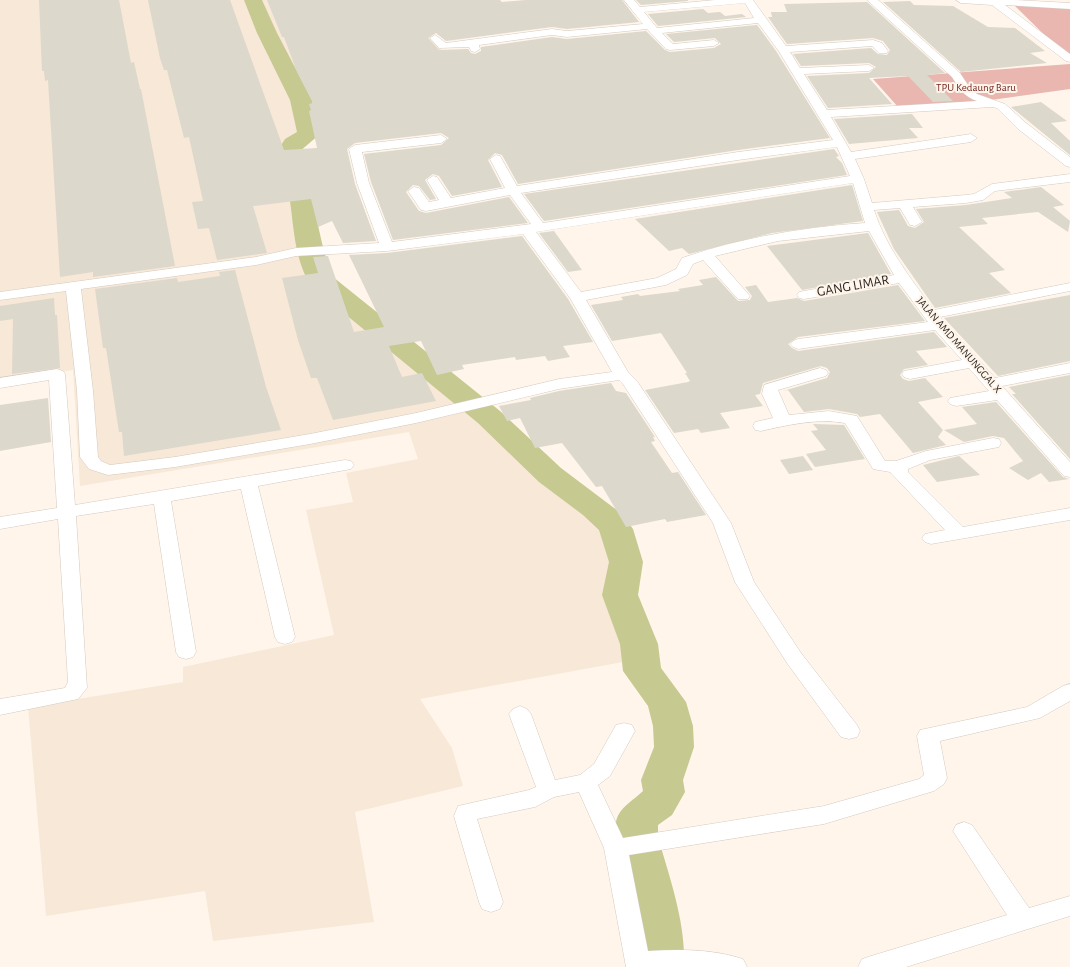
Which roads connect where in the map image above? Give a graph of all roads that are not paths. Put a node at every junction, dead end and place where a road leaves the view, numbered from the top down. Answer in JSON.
{"nodes":[{"id":1,"x":629,"y":0,"type":"edge"},
{"id":2,"x":748,"y":0,"type":"edge"},
{"id":3,"x":872,"y":0,"type":"edge"},
{"id":4,"x":961,"y":0,"type":"edge"},
{"id":5,"x":995,"y":2,"type":"junction"},
{"id":6,"x":1070,"y":6,"type":"edge"},
{"id":7,"x":637,"y":10,"type":"junction"},
{"id":8,"x":762,"y":20,"type":"junction"},
{"id":9,"x":652,"y":29,"type":"junction"},
{"id":10,"x":435,"y":38,"type":"dead end"},
{"id":11,"x":714,"y":43,"type":"dead end"},
{"id":12,"x":783,"y":49,"type":"junction"},
{"id":13,"x":883,"y":51,"type":"dead end"},
{"id":14,"x":1069,"y":58,"type":"edge"},
{"id":15,"x":869,"y":68,"type":"dead end"},
{"id":16,"x":796,"y":71,"type":"junction"},
{"id":17,"x":997,"y":104,"type":"junction"},
{"id":18,"x":822,"y":114,"type":"junction"},
{"id":19,"x":971,"y":138,"type":"dead end"},
{"id":20,"x":441,"y":140,"type":"dead end"},
{"id":21,"x":841,"y":143,"type":"junction"},
{"id":22,"x":848,"y":156,"type":"junction"},
{"id":23,"x":496,"y":159,"type":"dead end"},
{"id":24,"x":1070,"y":163,"type":"edge"},
{"id":25,"x":1070,"y":178,"type":"edge"},
{"id":26,"x":858,"y":179,"type":"junction"},
{"id":27,"x":433,"y":180,"type":"dead end"},
{"id":28,"x":513,"y":190,"type":"junction"},
{"id":29,"x":414,"y":191,"type":"dead end"},
{"id":30,"x":448,"y":204,"type":"junction"},
{"id":31,"x":905,"y":205,"type":"junction"},
{"id":32,"x":868,"y":208,"type":"junction"},
{"id":33,"x":915,"y":222,"type":"dead end"},
{"id":34,"x":873,"y":227,"type":"junction"},
{"id":35,"x":533,"y":228,"type":"junction"},
{"id":36,"x":387,"y":247,"type":"junction"},
{"id":37,"x":705,"y":254,"type":"junction"},
{"id":38,"x":903,"y":278,"type":"junction"},
{"id":39,"x":74,"y":286,"type":"junction"},
{"id":40,"x":1070,"y":287,"type":"edge"},
{"id":41,"x":804,"y":295,"type":"dead end"},
{"id":42,"x":0,"y":296,"type":"edge"},
{"id":43,"x":743,"y":296,"type":"dead end"},
{"id":44,"x":577,"y":297,"type":"junction"},
{"id":45,"x":935,"y":320,"type":"junction"},
{"id":46,"x":798,"y":344,"type":"dead end"},
{"id":47,"x":973,"y":363,"type":"junction"},
{"id":48,"x":1070,"y":368,"type":"edge"},
{"id":49,"x":820,"y":373,"type":"dead end"},
{"id":50,"x":910,"y":374,"type":"dead end"},
{"id":51,"x":622,"y":375,"type":"junction"},
{"id":52,"x":0,"y":383,"type":"edge"},
{"id":53,"x":997,"y":389,"type":"junction"},
{"id":54,"x":956,"y":401,"type":"dead end"},
{"id":55,"x":783,"y":422,"type":"junction"},
{"id":56,"x":761,"y":426,"type":"dead end"},
{"id":57,"x":993,"y":443,"type":"dead end"},
{"id":58,"x":1064,"y":456,"type":"edge"},
{"id":59,"x":345,"y":465,"type":"dead end"},
{"id":60,"x":899,"y":466,"type":"junction"},
{"id":61,"x":1070,"y":472,"type":"edge"},
{"id":62,"x":248,"y":482,"type":"junction"},
{"id":63,"x":162,"y":497,"type":"junction"},
{"id":64,"x":68,"y":513,"type":"junction"},
{"id":65,"x":1070,"y":514,"type":"edge"},
{"id":66,"x":0,"y":523,"type":"edge"},
{"id":67,"x":959,"y":533,"type":"junction"},
{"id":68,"x":931,"y":538,"type":"dead end"},
{"id":69,"x":285,"y":637,"type":"dead end"},
{"id":70,"x":186,"y":652,"type":"dead end"},
{"id":71,"x":1070,"y":691,"type":"edge"},
{"id":72,"x":0,"y":707,"type":"edge"},
{"id":73,"x":520,"y":714,"type":"dead end"},
{"id":74,"x":624,"y":731,"type":"dead end"},
{"id":75,"x":849,"y":731,"type":"dead end"},
{"id":76,"x":586,"y":782,"type":"junction"},
{"id":77,"x":548,"y":790,"type":"junction"},
{"id":78,"x":964,"y":830,"type":"dead end"},
{"id":79,"x":630,"y":846,"type":"junction"},
{"id":80,"x":491,"y":902,"type":"dead end"},
{"id":81,"x":1070,"y":906,"type":"edge"},
{"id":82,"x":1024,"y":921,"type":"junction"},
{"id":83,"x":734,"y":967,"type":"edge"},
{"id":84,"x":871,"y":967,"type":"edge"}],
"edges":[{"from":1,"to":7,"type":"street"},
{"from":2,"to":7,"type":"street"},
{"from":2,"to":8,"type":"street","name":"JALAN AMD MANUNGGAL X"},
{"from":3,"to":17,"type":"street"},
{"from":4,"to":5,"type":"street"},
{"from":5,"to":6,"type":"street"},
{"from":5,"to":14,"type":"street"},
{"from":7,"to":9,"type":"street"},
{"from":8,"to":9,"type":"street"},
{"from":8,"to":12,"type":"street","name":"JALAN AMD MANUNGGAL X"},
{"from":9,"to":10,"type":"street"},
{"from":9,"to":11,"type":"street"},
{"from":12,"to":13,"type":"street"},
{"from":12,"to":16,"type":"street","name":"JALAN AMD MANUNGGAL X"},
{"from":15,"to":16,"type":"street"},
{"from":16,"to":18,"type":"street","name":"JALAN AMD MANUNGGAL X"},
{"from":17,"to":18,"type":"street"},
{"from":17,"to":24,"type":"street"},
{"from":18,"to":21,"type":"street","name":"JALAN AMD MANUNGGAL X"},
{"from":19,"to":22,"type":"street"},
{"from":20,"to":36,"type":"street"},
{"from":21,"to":22,"type":"street","name":"JALAN AMD MANUNGGAL X"},
{"from":21,"to":28,"type":"street"},
{"from":22,"to":26,"type":"street","name":"JALAN AMD MANUNGGAL X"},
{"from":23,"to":28,"type":"street"},
{"from":25,"to":31,"type":"street"},
{"from":26,"to":32,"type":"street","name":"JALAN AMD MANUNGGAL X"},
{"from":26,"to":35,"type":"street"},
{"from":27,"to":30,"type":"street"},
{"from":28,"to":30,"type":"street"},
{"from":28,"to":35,"type":"street"},
{"from":29,"to":30,"type":"street"},
{"from":31,"to":32,"type":"street"},
{"from":31,"to":33,"type":"street"},
{"from":32,"to":34,"type":"street","name":"JALAN AMD MANUNGGAL X"},
{"from":34,"to":37,"type":"street"},
{"from":34,"to":38,"type":"street","name":"JALAN AMD MANUNGGAL X"},
{"from":35,"to":36,"type":"street"},
{"from":35,"to":44,"type":"street"},
{"from":36,"to":39,"type":"street"},
{"from":37,"to":43,"type":"street"},
{"from":37,"to":44,"type":"street"},
{"from":38,"to":41,"type":"street","name":"GANG LIMAR"},
{"from":38,"to":45,"type":"street","name":"JALAN AMD MANUNGGAL X"},
{"from":39,"to":42,"type":"street"},
{"from":39,"to":51,"type":"street"},
{"from":40,"to":45,"type":"street"},
{"from":44,"to":51,"type":"street"},
{"from":45,"to":46,"type":"street"},
{"from":45,"to":47,"type":"street","name":"JALAN AMD MANUNGGAL X"},
{"from":47,"to":50,"type":"street"},
{"from":47,"to":53,"type":"street","name":"JALAN AMD MANUNGGAL X"},
{"from":48,"to":53,"type":"street"},
{"from":49,"to":55,"type":"street"},
{"from":51,"to":75,"type":"street"},
{"from":52,"to":64,"type":"street"},
{"from":53,"to":54,"type":"street"},
{"from":53,"to":58,"type":"street","name":"JALAN AMD MANUNGGAL X"},
{"from":55,"to":56,"type":"street"},
{"from":55,"to":60,"type":"street"},
{"from":57,"to":60,"type":"street"},
{"from":58,"to":61,"type":"street","name":"JALAN AMD MANUNGGAL X"},
{"from":59,"to":62,"type":"street"},
{"from":60,"to":67,"type":"street"},
{"from":62,"to":63,"type":"street"},
{"from":62,"to":69,"type":"street"},
{"from":63,"to":64,"type":"street"},
{"from":63,"to":70,"type":"street"},
{"from":64,"to":66,"type":"street"},
{"from":64,"to":72,"type":"street"},
{"from":65,"to":67,"type":"street"},
{"from":67,"to":68,"type":"street"},
{"from":71,"to":79,"type":"street"},
{"from":73,"to":77,"type":"street"},
{"from":74,"to":76,"type":"street"},
{"from":76,"to":77,"type":"street"},
{"from":76,"to":79,"type":"street"},
{"from":77,"to":80,"type":"street"},
{"from":78,"to":82,"type":"street"},
{"from":79,"to":83,"type":"street"},
{"from":81,"to":82,"type":"street"},
{"from":82,"to":84,"type":"street"}]}
